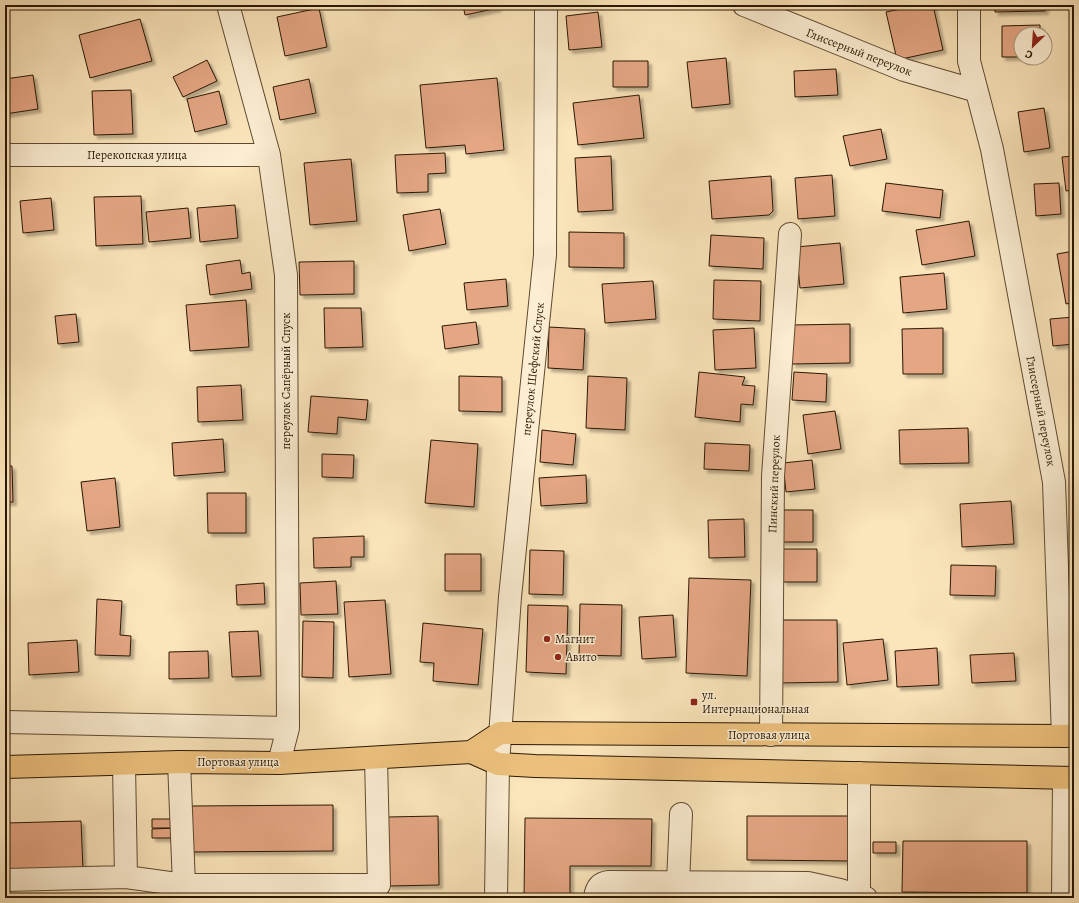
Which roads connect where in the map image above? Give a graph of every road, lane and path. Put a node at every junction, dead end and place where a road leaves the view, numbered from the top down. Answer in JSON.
{"nodes":[{"id":1,"x":228,"y":5,"type":"edge"},
{"id":2,"x":546,"y":5,"type":"edge"},
{"id":3,"x":744,"y":5,"type":"edge"},
{"id":4,"x":969,"y":5,"type":"edge"},
{"id":5,"x":977,"y":91,"type":"junction"},
{"id":6,"x":5,"y":155,"type":"edge"},
{"id":7,"x":269,"y":155,"type":"junction"},
{"id":8,"x":790,"y":234,"type":"dead end"},
{"id":9,"x":5,"y":722,"type":"edge"},
{"id":10,"x":288,"y":728,"type":"junction"},
{"id":11,"x":500,"y":733,"type":"junction"},
{"id":12,"x":771,"y":735,"type":"junction"},
{"id":13,"x":1069,"y":736,"type":"edge"},
{"id":14,"x":471,"y":752,"type":"junction"},
{"id":15,"x":376,"y":758,"type":"junction"},
{"id":16,"x":179,"y":762,"type":"junction"},
{"id":17,"x":279,"y":763,"type":"junction"},
{"id":18,"x":124,"y":764,"type":"junction"},
{"id":19,"x":498,"y":764,"type":"junction"},
{"id":20,"x":5,"y":767,"type":"edge"},
{"id":21,"x":859,"y":774,"type":"junction"},
{"id":22,"x":1069,"y":778,"type":"edge"},
{"id":23,"x":682,"y":814,"type":"dead end"},
{"id":24,"x":126,"y":877,"type":"junction"},
{"id":25,"x":5,"y":880,"type":"edge"},
{"id":26,"x":678,"y":883,"type":"junction"},
{"id":27,"x":184,"y":885,"type":"junction"},
{"id":28,"x":1074,"y":895,"type":"edge"},
{"id":29,"x":862,"y":897,"type":"edge"},
{"id":30,"x":496,"y":898,"type":"edge"},
{"id":31,"x":595,"y":898,"type":"edge"},
{"id":32,"x":1064,"y":898,"type":"edge"}],
"edges":[{"from":1,"to":7,"type":"street","name":"переулок Сапёрный Спуск"},
{"from":2,"to":11,"type":"street","name":"переулок Шефский Спуск"},
{"from":3,"to":5,"type":"street","name":"Глиссерный переулок"},
{"from":4,"to":5,"type":"street","name":"Глиссерный переулок"},
{"from":5,"to":13,"type":"street","name":"Глиссерный переулок"},
{"from":6,"to":7,"type":"street","name":"Перекопская улица"},
{"from":7,"to":10,"type":"street","name":"переулок Сапёрный Спуск"},
{"from":8,"to":12,"type":"street","name":"Пинский переулок"},
{"from":9,"to":10,"type":"street"},
{"from":10,"to":17,"type":"street","name":"переулок Сапёрный Спуск"},
{"from":11,"to":12,"type":"main road","name":"Портовая улица"},
{"from":11,"to":14,"type":"main road","name":"Портовая улица"},
{"from":11,"to":19,"type":"street","name":"переулок Шефский Спуск"},
{"from":12,"to":13,"type":"main road","name":"Портовая улица"},
{"from":14,"to":15,"type":"main road","name":"Портовая улица"},
{"from":14,"to":19,"type":"main road","name":"Портовая улица"},
{"from":15,"to":17,"type":"main road","name":"Портовая улица"},
{"from":15,"to":27,"type":"street"},
{"from":16,"to":17,"type":"main road","name":"Портовая улица"},
{"from":16,"to":18,"type":"main road","name":"Портовая улица"},
{"from":16,"to":27,"type":"street"},
{"from":18,"to":20,"type":"main road","name":"Портовая улица"},
{"from":18,"to":24,"type":"street"},
{"from":19,"to":21,"type":"main road","name":"Портовая улица"},
{"from":19,"to":30,"type":"street","name":"переулок Шефский Спуск"},
{"from":21,"to":22,"type":"main road","name":"Портовая улица"},
{"from":21,"to":29,"type":"street"},
{"from":22,"to":32,"type":"street"},
{"from":23,"to":26,"type":"street"},
{"from":24,"to":25,"type":"street"},
{"from":24,"to":27,"type":"street"},
{"from":26,"to":29,"type":"street"},
{"from":26,"to":31,"type":"street"},
{"from":28,"to":32,"type":"street"}]}
